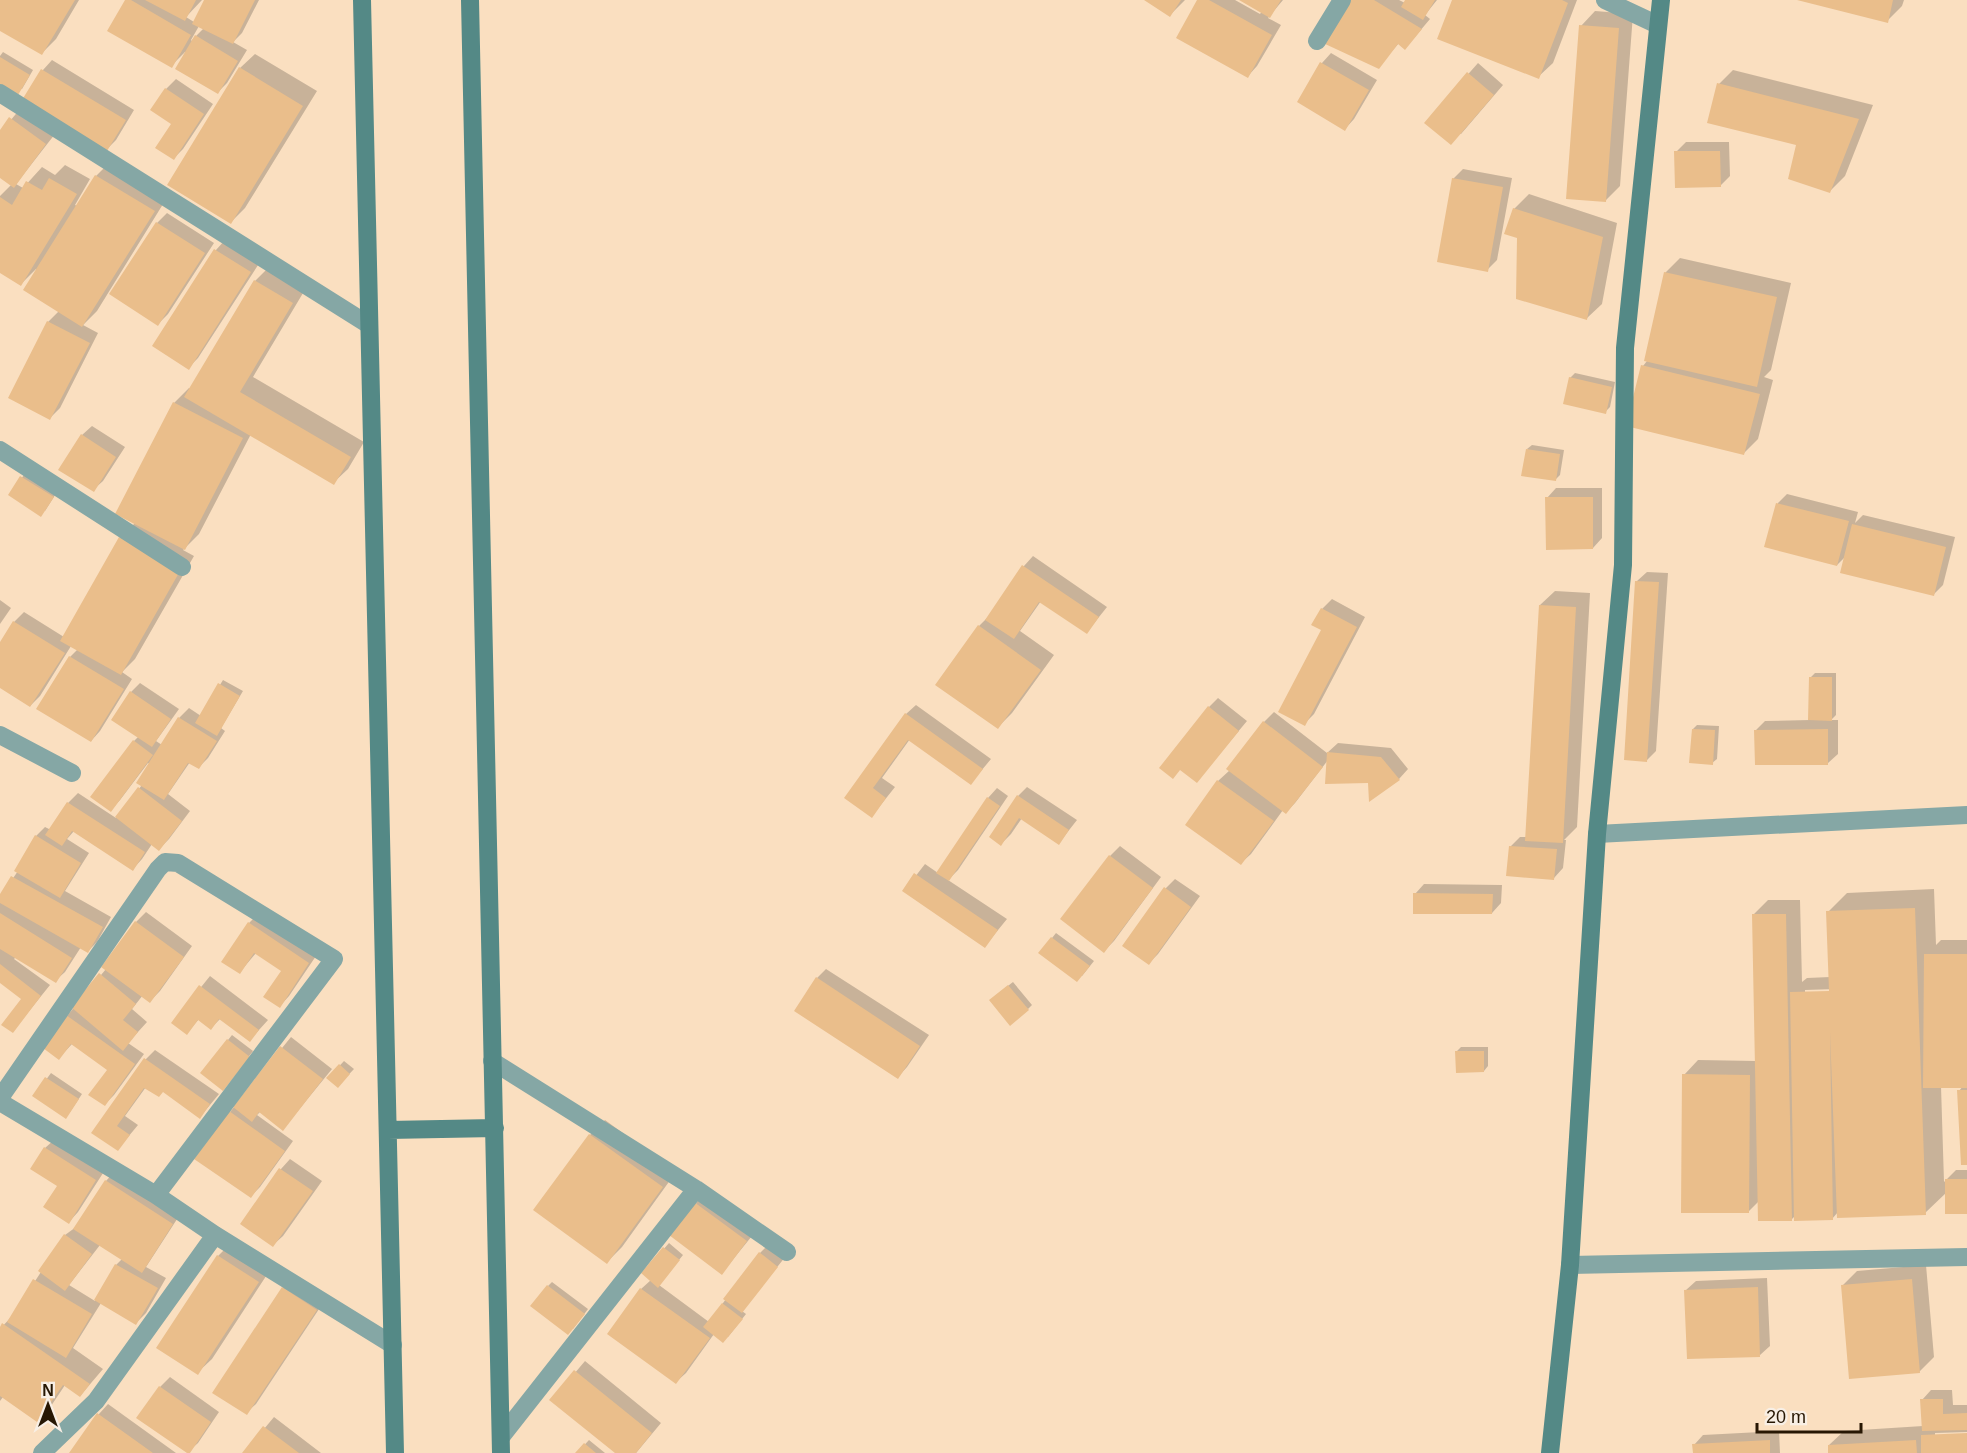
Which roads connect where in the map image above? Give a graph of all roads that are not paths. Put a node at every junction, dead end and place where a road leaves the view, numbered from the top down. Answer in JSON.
{"nodes":[{"id":1,"x":362,"y":0,"type":"edge"},
{"id":2,"x":470,"y":0,"type":"edge"},
{"id":3,"x":1342,"y":0,"type":"edge"},
{"id":4,"x":1605,"y":0,"type":"edge"},
{"id":5,"x":1661,"y":0,"type":"edge"},
{"id":6,"x":1658,"y":25,"type":"junction"},
{"id":7,"x":1317,"y":41,"type":"dead end"},
{"id":8,"x":0,"y":93,"type":"edge"},
{"id":9,"x":369,"y":325,"type":"junction"},
{"id":10,"x":0,"y":450,"type":"edge"},
{"id":11,"x":182,"y":567,"type":"dead end"},
{"id":12,"x":0,"y":735,"type":"edge"},
{"id":13,"x":72,"y":773,"type":"dead end"},
{"id":14,"x":1967,"y":815,"type":"edge"},
{"id":15,"x":1596,"y":834,"type":"junction"},
{"id":16,"x":492,"y":1060,"type":"junction"},
{"id":17,"x":0,"y":1100,"type":"edge"},
{"id":18,"x":495,"y":1128,"type":"junction"},
{"id":19,"x":388,"y":1130,"type":"junction"},
{"id":20,"x":696,"y":1189,"type":"junction"},
{"id":21,"x":156,"y":1195,"type":"junction"},
{"id":22,"x":215,"y":1235,"type":"junction"},
{"id":23,"x":787,"y":1252,"type":"dead end"},
{"id":24,"x":1967,"y":1257,"type":"edge"},
{"id":25,"x":1570,"y":1265,"type":"junction"},
{"id":26,"x":393,"y":1345,"type":"junction"},
{"id":27,"x":501,"y":1445,"type":"edge"},
{"id":28,"x":42,"y":1453,"type":"edge"},
{"id":29,"x":395,"y":1453,"type":"edge"},
{"id":30,"x":1550,"y":1453,"type":"edge"}],
"edges":[{"from":1,"to":9,"type":"street"},
{"from":2,"to":16,"type":"street"},
{"from":3,"to":7,"type":"street"},
{"from":4,"to":6,"type":"street"},
{"from":5,"to":6,"type":"street"},
{"from":6,"to":15,"type":"street"},
{"from":8,"to":9,"type":"street"},
{"from":9,"to":19,"type":"street"},
{"from":10,"to":11,"type":"street"},
{"from":12,"to":13,"type":"street"},
{"from":14,"to":15,"type":"street"},
{"from":15,"to":25,"type":"street"},
{"from":16,"to":18,"type":"street"},
{"from":16,"to":20,"type":"street"},
{"from":17,"to":21,"type":"street"},
{"from":17,"to":21,"type":"street"},
{"from":18,"to":19,"type":"street"},
{"from":18,"to":27,"type":"street"},
{"from":19,"to":26,"type":"street"},
{"from":20,"to":23,"type":"street"},
{"from":20,"to":27,"type":"street"},
{"from":21,"to":22,"type":"street"},
{"from":22,"to":26,"type":"street"},
{"from":22,"to":28,"type":"street"},
{"from":24,"to":25,"type":"street"},
{"from":25,"to":30,"type":"street"},
{"from":26,"to":29,"type":"street"}]}
